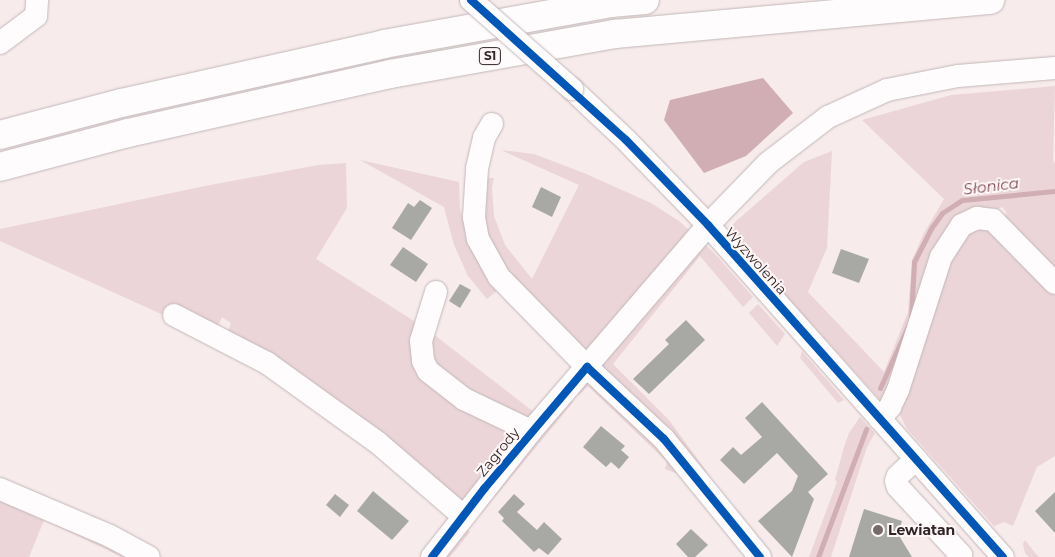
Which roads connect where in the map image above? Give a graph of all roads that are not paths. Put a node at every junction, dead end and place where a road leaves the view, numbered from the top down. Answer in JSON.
{"nodes":[{"id":1,"x":37,"y":0,"type":"edge"},
{"id":2,"x":471,"y":0,"type":"edge"},
{"id":3,"x":645,"y":0,"type":"edge"},
{"id":4,"x":990,"y":0,"type":"edge"},
{"id":5,"x":0,"y":43,"type":"edge"},
{"id":6,"x":1055,"y":68,"type":"edge"},
{"id":7,"x":492,"y":124,"type":"dead end"},
{"id":8,"x":0,"y":136,"type":"edge"},
{"id":9,"x":0,"y":167,"type":"edge"},
{"id":10,"x":708,"y":225,"type":"junction"},
{"id":11,"x":1055,"y":283,"type":"edge"},
{"id":12,"x":436,"y":292,"type":"dead end"},
{"id":13,"x":174,"y":315,"type":"dead end"},
{"id":14,"x":587,"y":367,"type":"junction"},
{"id":15,"x":880,"y":419,"type":"junction"},
{"id":16,"x":531,"y":431,"type":"junction"},
{"id":17,"x":916,"y":459,"type":"junction"},
{"id":18,"x":0,"y":489,"type":"edge"},
{"id":19,"x":463,"y":516,"type":"junction"},
{"id":20,"x":962,"y":556,"type":"edge"},
{"id":21,"x":149,"y":557,"type":"edge"},
{"id":22,"x":432,"y":557,"type":"edge"},
{"id":23,"x":760,"y":557,"type":"edge"},
{"id":24,"x":1003,"y":557,"type":"edge"}],
"edges":[{"from":1,"to":5,"type":"street"},
{"from":2,"to":10,"type":"street","name":"Wyzwolenia","bridge":true},
{"from":3,"to":8,"type":"highway","number":"S1"},
{"from":4,"to":9,"type":"highway","number":"S1"},
{"from":6,"to":10,"type":"street","name":"Zagrody"},
{"from":7,"to":14,"type":"street"},
{"from":10,"to":14,"type":"street","name":"Zagrody"},
{"from":10,"to":15,"type":"street","name":"Wyzwolenia"},
{"from":11,"to":15,"type":"street"},
{"from":12,"to":16,"type":"street"},
{"from":13,"to":19,"type":"street"},
{"from":14,"to":16,"type":"street","name":"Zagrody"},
{"from":14,"to":23,"type":"street"},
{"from":15,"to":17,"type":"street","name":"Wyzwolenia"},
{"from":16,"to":19,"type":"street","name":"Zagrody"},
{"from":17,"to":20,"type":"street"},
{"from":17,"to":24,"type":"street","name":"Wyzwolenia"},
{"from":18,"to":21,"type":"street"},
{"from":19,"to":22,"type":"street","name":"Zagrody"}]}
